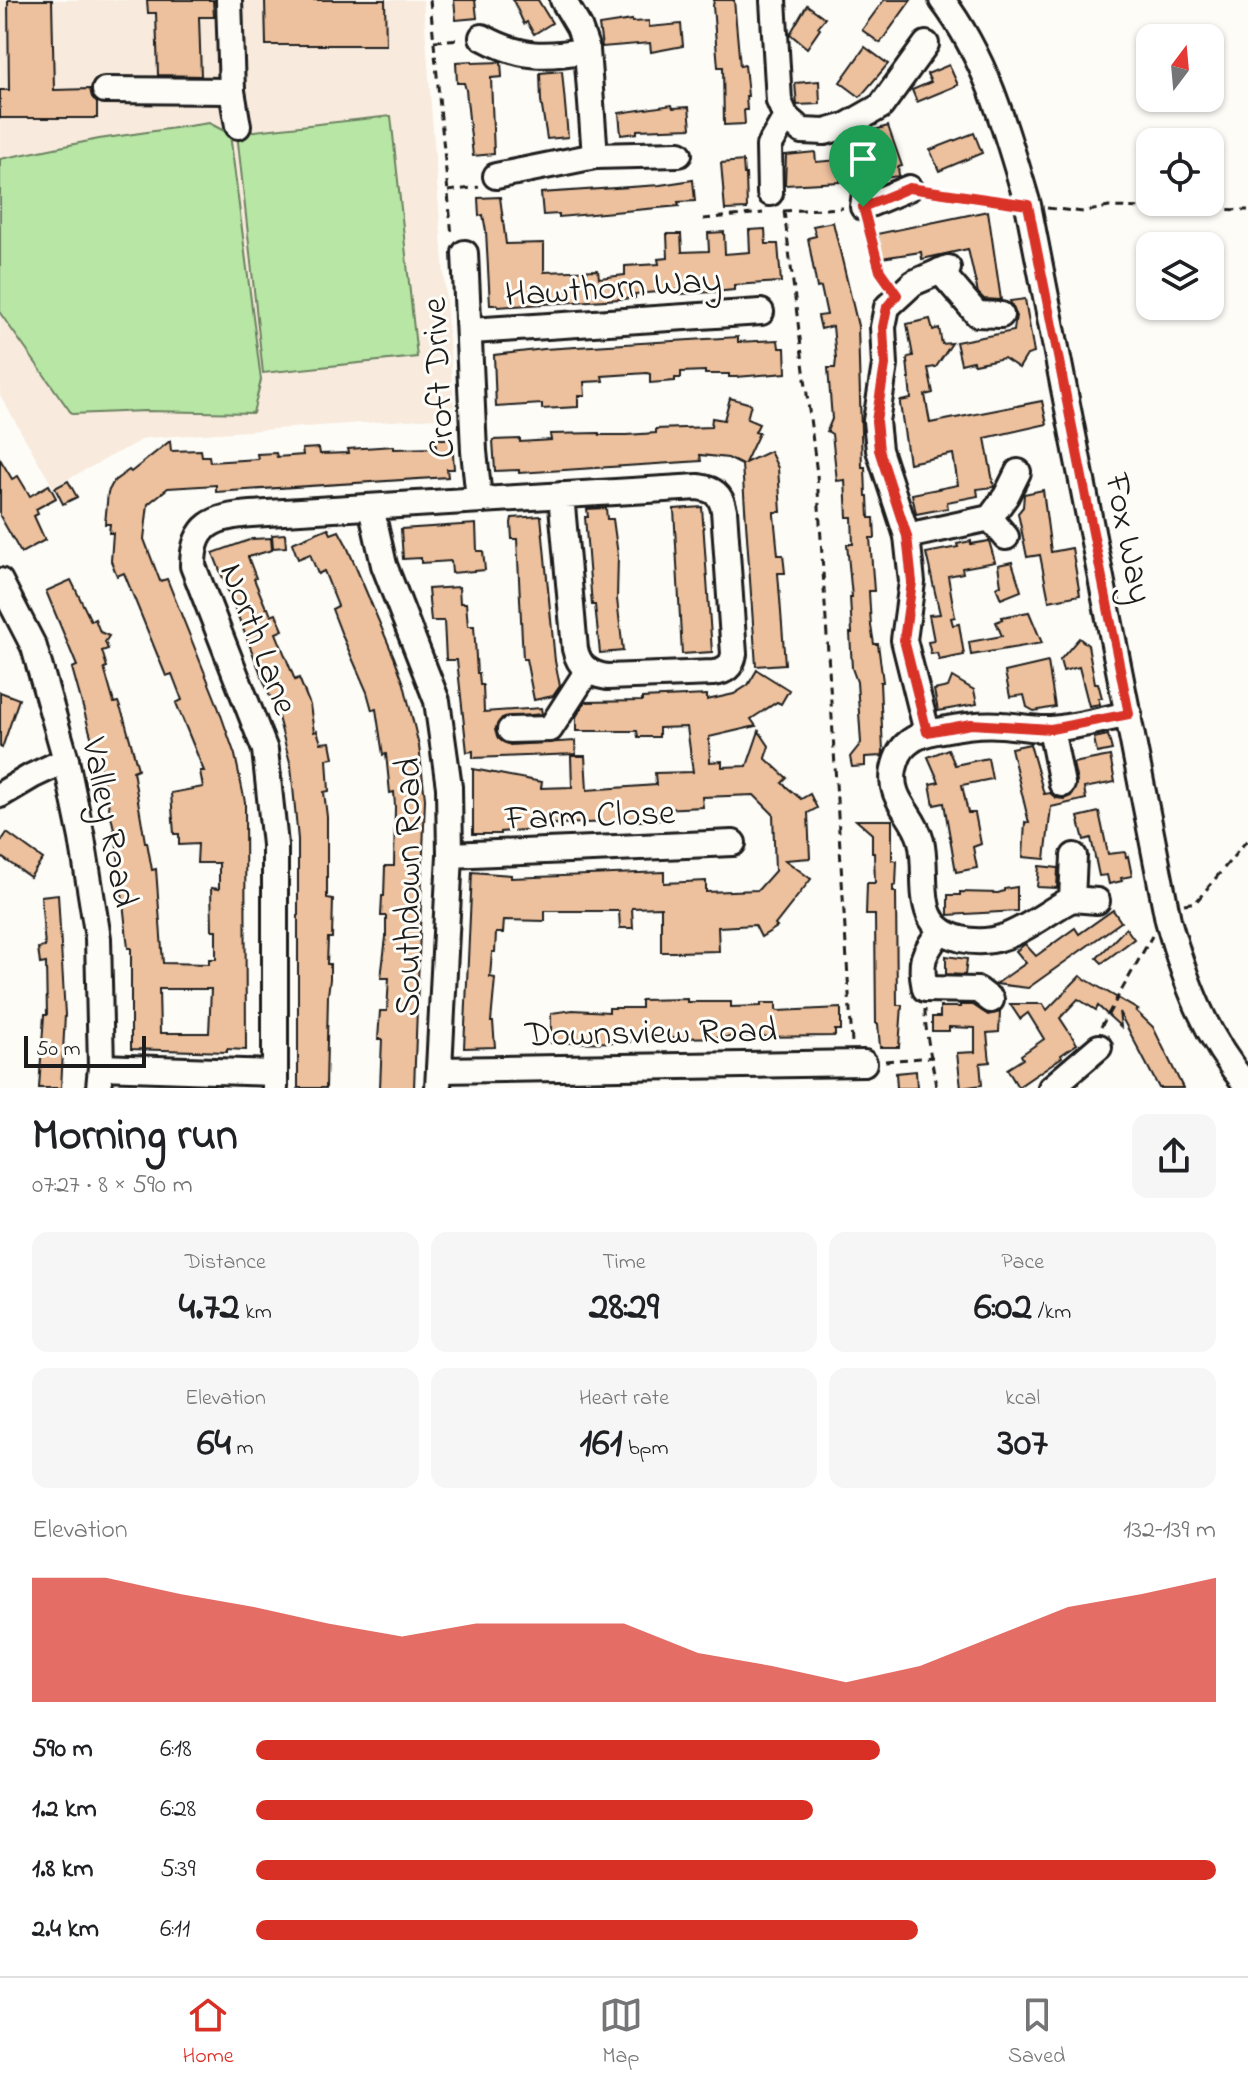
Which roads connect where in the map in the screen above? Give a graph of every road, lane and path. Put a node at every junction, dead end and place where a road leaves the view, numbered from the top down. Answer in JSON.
{"nodes":[{"id":1,"x":229,"y":0,"type":"edge"},
{"id":2,"x":430,"y":0,"type":"edge"},
{"id":3,"x":773,"y":0,"type":"edge"},
{"id":4,"x":942,"y":0,"type":"edge"},
{"id":5,"x":568,"y":2,"type":"edge"},
{"id":6,"x":482,"y":37,"type":"joint"},
{"id":7,"x":433,"y":41,"type":"junction"},
{"id":8,"x":926,"y":44,"type":"dead end"},
{"id":9,"x":587,"y":50,"type":"junction"},
{"id":10,"x":105,"y":90,"type":"dead end"},
{"id":11,"x":232,"y":91,"type":"junction"},
{"id":12,"x":786,"y":117,"type":"junction"},
{"id":13,"x":238,"y":126,"type":"dead end"},
{"id":14,"x":846,"y":126,"type":"junction"},
{"id":15,"x":679,"y":154,"type":"dead end"},
{"id":16,"x":595,"y":156,"type":"junction"},
{"id":17,"x":496,"y":176,"type":"joint"},
{"id":18,"x":909,"y":188,"type":"joint"},
{"id":19,"x":447,"y":191,"type":"junction"},
{"id":20,"x":777,"y":202,"type":"junction"},
{"id":21,"x":1028,"y":205,"type":"junction"},
{"id":22,"x":863,"y":207,"type":"junction"},
{"id":23,"x":1248,"y":210,"type":"edge"},
{"id":24,"x":703,"y":219,"type":"dead end"},
{"id":25,"x":465,"y":253,"type":"joint"},
{"id":26,"x":897,"y":295,"type":"junction"},
{"id":27,"x":761,"y":312,"type":"dead end"},
{"id":28,"x":1001,"y":315,"type":"dead end"},
{"id":29,"x":471,"y":331,"type":"junction"},
{"id":30,"x":1018,"y":472,"type":"dead end"},
{"id":31,"x":561,"y":495,"type":"junction"},
{"id":32,"x":479,"y":499,"type":"junction"},
{"id":33,"x":371,"y":507,"type":"junction"},
{"id":34,"x":990,"y":518,"type":"junction"},
{"id":35,"x":907,"y":536,"type":"junction"},
{"id":36,"x":1006,"y":537,"type":"dead end"},
{"id":37,"x":0,"y":581,"type":"edge"},
{"id":38,"x":588,"y":670,"type":"junction"},
{"id":39,"x":1129,"y":714,"type":"junction"},
{"id":40,"x":1051,"y":729,"type":"junction"},
{"id":41,"x":510,"y":730,"type":"dead end"},
{"id":42,"x":927,"y":732,"type":"junction"},
{"id":43,"x":66,"y":760,"type":"junction"},
{"id":44,"x":1062,"y":784,"type":"dead end"},
{"id":45,"x":0,"y":795,"type":"edge"},
{"id":46,"x":1248,"y":839,"type":"edge"},
{"id":47,"x":733,"y":843,"type":"dead end"},
{"id":48,"x":450,"y":855,"type":"junction"},
{"id":49,"x":1074,"y":856,"type":"dead end"},
{"id":50,"x":1072,"y":899,"type":"junction"},
{"id":51,"x":1097,"y":901,"type":"dead end"},
{"id":52,"x":1168,"y":920,"type":"junction"},
{"id":53,"x":941,"y":930,"type":"junction"},
{"id":54,"x":925,"y":989,"type":"junction"},
{"id":55,"x":991,"y":1000,"type":"dead end"},
{"id":56,"x":1099,"y":1047,"type":"joint"},
{"id":57,"x":933,"y":1057,"type":"junction"},
{"id":58,"x":858,"y":1063,"type":"junction"},
{"id":59,"x":100,"y":1078,"type":"edge"},
{"id":60,"x":438,"y":1079,"type":"edge"},
{"id":61,"x":274,"y":1081,"type":"edge"},
{"id":62,"x":1248,"y":1087,"type":"edge"},
{"id":63,"x":936,"y":1088,"type":"edge"},
{"id":64,"x":1051,"y":1088,"type":"edge"}],
"edges":[{"from":1,"to":11,"type":"street"},
{"from":2,"to":7,"type":"path"},
{"from":3,"to":12,"type":"street"},
{"from":4,"to":21,"type":"street","name":"Fox Way"},
{"from":5,"to":9,"type":"street"},
{"from":6,"to":7,"type":"path"},
{"from":6,"to":9,"type":"street"},
{"from":7,"to":19,"type":"path"},
{"from":8,"to":14,"type":"street"},
{"from":9,"to":16,"type":"street"},
{"from":10,"to":11,"type":"street"},
{"from":11,"to":13,"type":"street"},
{"from":12,"to":14,"type":"street"},
{"from":12,"to":20,"type":"street"},
{"from":14,"to":22,"type":"street"},
{"from":15,"to":16,"type":"street"},
{"from":16,"to":17,"type":"street"},
{"from":17,"to":19,"type":"path"},
{"from":18,"to":21,"type":"path"},
{"from":18,"to":22,"type":"street"},
{"from":19,"to":25,"type":"path"},
{"from":20,"to":22,"type":"path"},
{"from":20,"to":24,"type":"path"},
{"from":20,"to":58,"type":"path"},
{"from":21,"to":23,"type":"path"},
{"from":21,"to":39,"type":"street","name":"Fox Way"},
{"from":22,"to":26,"type":"path"},
{"from":25,"to":29,"type":"street","name":"Croft Drive"},
{"from":26,"to":28,"type":"street"},
{"from":26,"to":35,"type":"street"},
{"from":27,"to":29,"type":"street","name":"Hawthorn Way"},
{"from":29,"to":32,"type":"street","name":"Croft Drive"},
{"from":30,"to":34,"type":"street"},
{"from":31,"to":32,"type":"street","name":"North Lane"},
{"from":31,"to":38,"type":"street"},
{"from":31,"to":38,"type":"street","name":"North Lane"},
{"from":32,"to":33,"type":"street","name":"North Lane"},
{"from":33,"to":48,"type":"street","name":"Southdown Road"},
{"from":33,"to":61,"type":"street","name":"North Lane"},
{"from":34,"to":35,"type":"street"},
{"from":34,"to":36,"type":"street"},
{"from":35,"to":42,"type":"street"},
{"from":37,"to":43,"type":"street","name":"Valley Road"},
{"from":38,"to":41,"type":"street"},
{"from":39,"to":40,"type":"street"},
{"from":39,"to":52,"type":"street","name":"Fox Way"},
{"from":40,"to":42,"type":"street"},
{"from":40,"to":44,"type":"street"},
{"from":42,"to":53,"type":"street"},
{"from":43,"to":45,"type":"street"},
{"from":43,"to":59,"type":"street","name":"Valley Road"},
{"from":46,"to":52,"type":"path"},
{"from":47,"to":48,"type":"street","name":"Farm Close"},
{"from":48,"to":60,"type":"street","name":"Southdown Road"},
{"from":49,"to":50,"type":"street"},
{"from":50,"to":51,"type":"street"},
{"from":50,"to":53,"type":"street"},
{"from":52,"to":56,"type":"path"},
{"from":52,"to":62,"type":"street","name":"Fox Way"},
{"from":53,"to":54,"type":"street"},
{"from":54,"to":55,"type":"street"},
{"from":54,"to":57,"type":"path"},
{"from":56,"to":64,"type":"street"},
{"from":57,"to":58,"type":"path"},
{"from":57,"to":63,"type":"path"},
{"from":58,"to":60,"type":"street","name":"Downsview Road"},
{"from":59,"to":61,"type":"street"}]}
